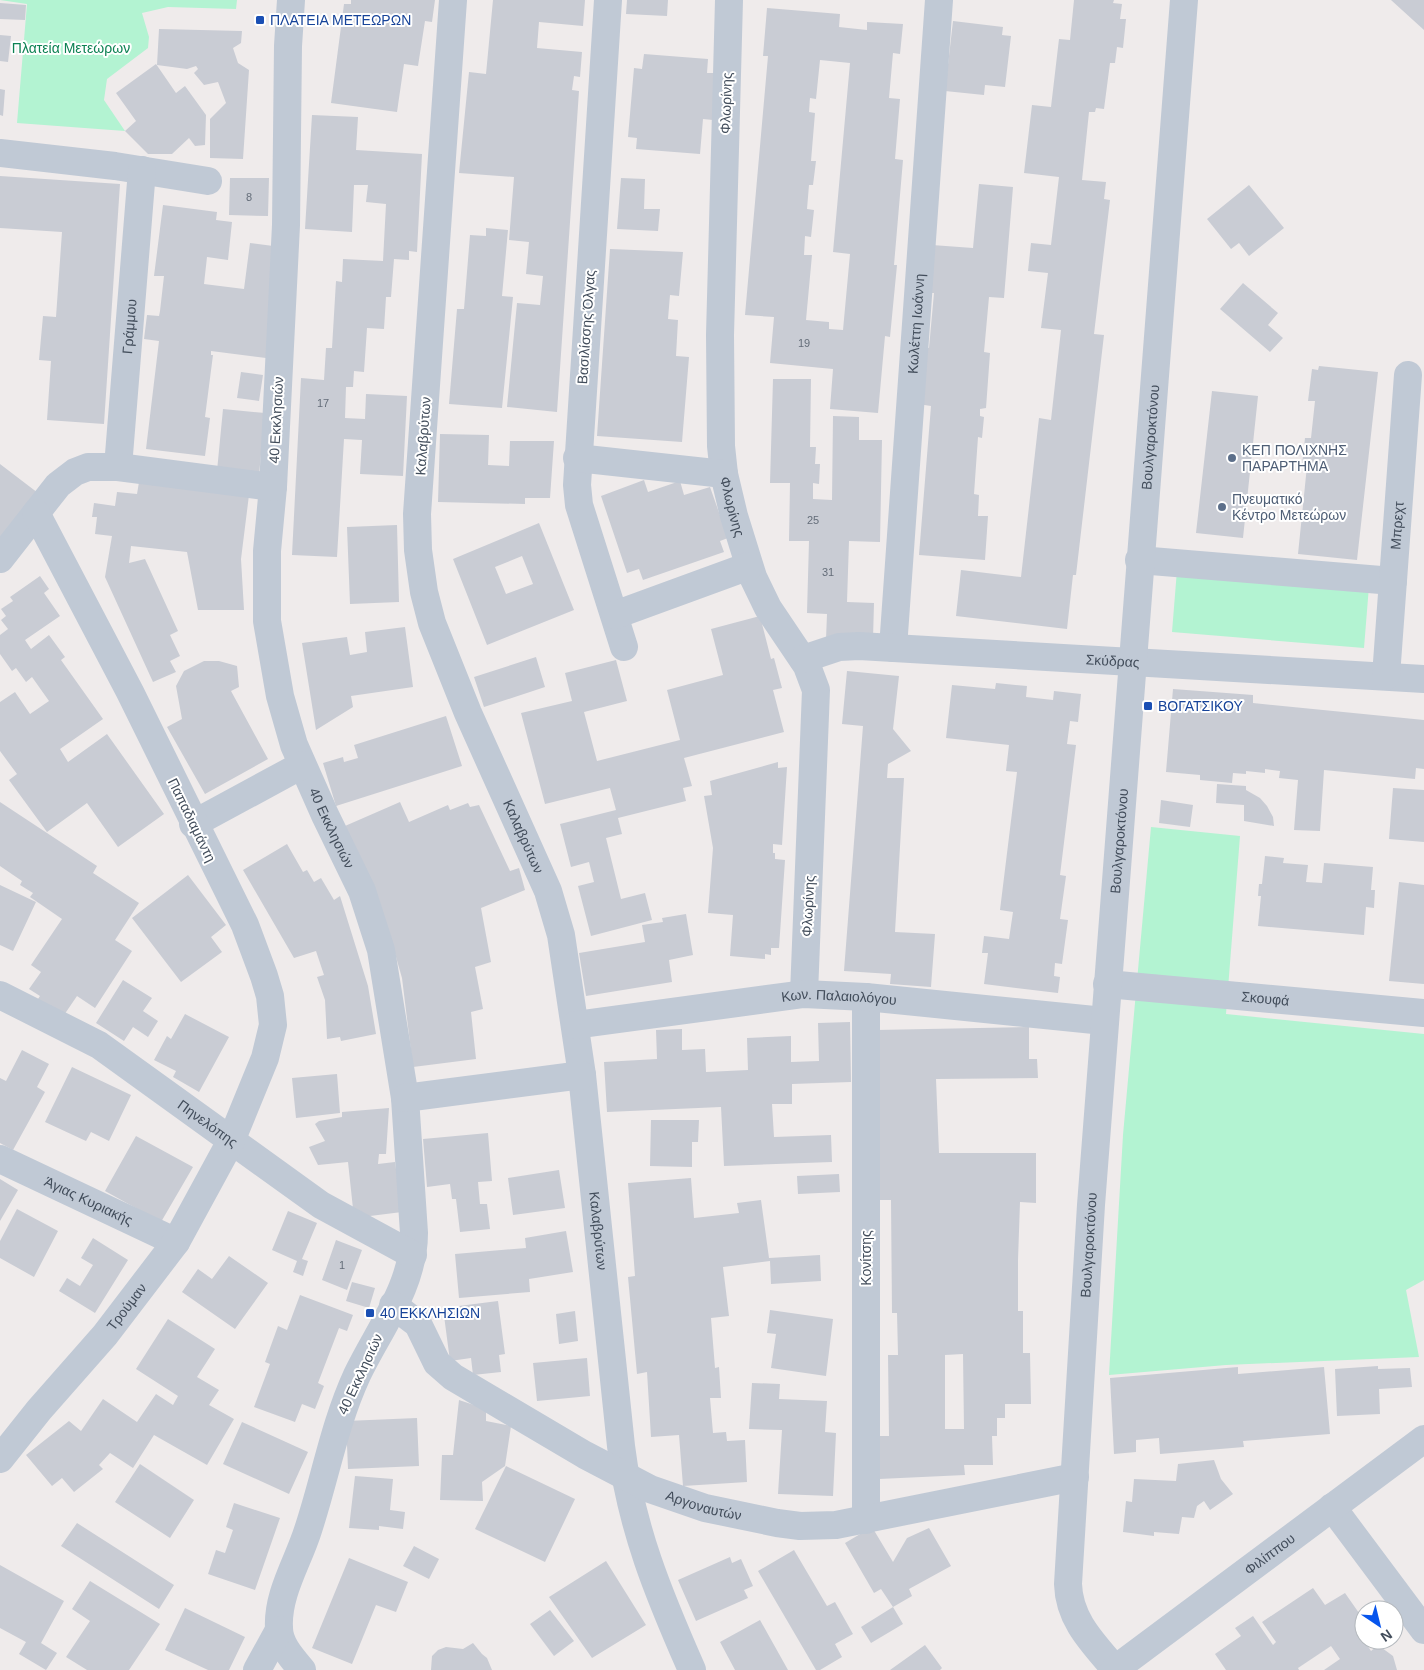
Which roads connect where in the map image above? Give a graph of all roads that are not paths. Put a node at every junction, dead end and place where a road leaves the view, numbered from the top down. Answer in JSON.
{"nodes":[{"id":1,"x":291,"y":0,"type":"edge"},
{"id":2,"x":453,"y":0,"type":"edge"},
{"id":3,"x":608,"y":0,"type":"edge"},
{"id":4,"x":729,"y":0,"type":"edge"},
{"id":5,"x":939,"y":0,"type":"edge"},
{"id":6,"x":1184,"y":0,"type":"edge"},
{"id":7,"x":0,"y":153,"type":"edge"},
{"id":8,"x":142,"y":170,"type":"junction"},
{"id":9,"x":208,"y":181,"type":"dead end"},
{"id":10,"x":1408,"y":375,"type":"dead end"},
{"id":11,"x":577,"y":458,"type":"junction"},
{"id":12,"x":118,"y":467,"type":"junction"},
{"id":13,"x":724,"y":474,"type":"junction"},
{"id":14,"x":273,"y":487,"type":"junction"},
{"id":15,"x":36,"y":513,"type":"junction"},
{"id":16,"x":0,"y":560,"type":"edge"},
{"id":17,"x":1139,"y":560,"type":"junction"},
{"id":18,"x":749,"y":566,"type":"junction"},
{"id":19,"x":1393,"y":581,"type":"junction"},
{"id":20,"x":615,"y":615,"type":"junction"},
{"id":21,"x":624,"y":647,"type":"dead end"},
{"id":22,"x":893,"y":648,"type":"junction"},
{"id":23,"x":803,"y":659,"type":"junction"},
{"id":24,"x":1131,"y":661,"type":"junction"},
{"id":25,"x":1386,"y":676,"type":"junction"},
{"id":26,"x":1424,"y":678,"type":"edge"},
{"id":27,"x":302,"y":765,"type":"junction"},
{"id":28,"x":194,"y":824,"type":"junction"},
{"id":29,"x":1107,"y":984,"type":"junction"},
{"id":30,"x":804,"y":994,"type":"junction"},
{"id":31,"x":0,"y":995,"type":"edge"},
{"id":32,"x":866,"y":996,"type":"junction"},
{"id":33,"x":1424,"y":1013,"type":"edge"},
{"id":34,"x":1104,"y":1021,"type":"junction"},
{"id":35,"x":575,"y":1025,"type":"junction"},
{"id":36,"x":582,"y":1075,"type":"junction"},
{"id":37,"x":406,"y":1098,"type":"junction"},
{"id":38,"x":232,"y":1141,"type":"junction"},
{"id":39,"x":0,"y":1159,"type":"edge"},
{"id":40,"x":176,"y":1242,"type":"junction"},
{"id":41,"x":413,"y":1255,"type":"junction"},
{"id":42,"x":393,"y":1305,"type":"junction"},
{"id":43,"x":1424,"y":1439,"type":"edge"},
{"id":44,"x":0,"y":1459,"type":"edge"},
{"id":45,"x":625,"y":1477,"type":"junction"},
{"id":46,"x":1075,"y":1477,"type":"junction"},
{"id":47,"x":1332,"y":1507,"type":"junction"},
{"id":48,"x":866,"y":1520,"type":"junction"},
{"id":49,"x":279,"y":1630,"type":"junction"},
{"id":50,"x":1424,"y":1630,"type":"edge"},
{"id":51,"x":257,"y":1670,"type":"edge"},
{"id":52,"x":302,"y":1670,"type":"edge"},
{"id":53,"x":692,"y":1670,"type":"edge"},
{"id":54,"x":1114,"y":1670,"type":"edge"}],
"edges":[{"from":1,"to":14,"type":"street","name":"40 Εκκλησιών"},
{"from":2,"to":35,"type":"street","name":"Καλαβρύτων"},
{"from":3,"to":11,"type":"street","name":"Βασιλίσσης Όλγας"},
{"from":4,"to":13,"type":"street","name":"Φλωρίνης"},
{"from":5,"to":22,"type":"street","name":"Κωλέττη Ιωάννη"},
{"from":6,"to":17,"type":"street","name":"Βουλγαροκτόνου"},
{"from":7,"to":8,"type":"street"},
{"from":8,"to":9,"type":"street"},
{"from":8,"to":12,"type":"street","name":"Γράμμου"},
{"from":10,"to":19,"type":"street","name":"Μπρεχτ"},
{"from":11,"to":13,"type":"street"},
{"from":11,"to":20,"type":"street","name":"Βασιλίσσης Όλγας"},
{"from":12,"to":14,"type":"street"},
{"from":12,"to":15,"type":"street"},
{"from":13,"to":18,"type":"street","name":"Φλωρίνης"},
{"from":14,"to":27,"type":"street","name":"40 Εκκλησιών"},
{"from":15,"to":16,"type":"street"},
{"from":15,"to":28,"type":"street","name":"Παπαδιαμάντη"},
{"from":17,"to":19,"type":"street"},
{"from":17,"to":24,"type":"street","name":"Βουλγαροκτόνου"},
{"from":18,"to":20,"type":"street"},
{"from":18,"to":23,"type":"street","name":"Φλωρίνης"},
{"from":19,"to":25,"type":"street","name":"Μπρεχτ"},
{"from":20,"to":21,"type":"street","name":"Βασιλίσσης Όλγας"},
{"from":22,"to":23,"type":"street","name":"Σκύδρας"},
{"from":22,"to":24,"type":"street","name":"Σκύδρας"},
{"from":23,"to":30,"type":"street","name":"Φλωρίνης"},
{"from":24,"to":25,"type":"street","name":"Σκύδρας"},
{"from":24,"to":29,"type":"street","name":"Βουλγαροκτόνου"},
{"from":25,"to":26,"type":"street","name":"Σκύδρας"},
{"from":27,"to":28,"type":"street"},
{"from":27,"to":37,"type":"street","name":"40 Εκκλησιών"},
{"from":28,"to":38,"type":"street","name":"Παπαδιαμάντη"},
{"from":29,"to":33,"type":"street","name":"Σκουφά"},
{"from":29,"to":34,"type":"street","name":"Βουλγαροκτόνου"},
{"from":30,"to":32,"type":"street","name":"Κων. Παλαιολόγου"},
{"from":30,"to":35,"type":"street","name":"Κων. Παλαιολόγου"},
{"from":31,"to":38,"type":"street","name":"Πηνελόπης"},
{"from":32,"to":34,"type":"street","name":"Κων. Παλαιολόγου"},
{"from":32,"to":48,"type":"street","name":"Κονίτσης"},
{"from":34,"to":46,"type":"street","name":"Βουλγαροκτόνου"},
{"from":35,"to":36,"type":"street","name":"Καλαβρύτων"},
{"from":36,"to":37,"type":"street"},
{"from":36,"to":45,"type":"street","name":"Καλαβρύτων"},
{"from":37,"to":41,"type":"street","name":"40 Εκκλησιών"},
{"from":38,"to":40,"type":"street","name":"Τρούμαν"},
{"from":38,"to":41,"type":"street","name":"Πηνελόπης"},
{"from":39,"to":40,"type":"street","name":"Άγιας Κυριακής"},
{"from":40,"to":44,"type":"street","name":"Τρούμαν"},
{"from":41,"to":42,"type":"street","name":"40 Εκκλησιών"},
{"from":42,"to":45,"type":"street","name":"Αργοναυτών"},
{"from":42,"to":49,"type":"street","name":"40 Εκκλησιών"},
{"from":43,"to":47,"type":"street","name":"Φιλίππου"},
{"from":45,"to":48,"type":"street","name":"Αργοναυτών"},
{"from":45,"to":53,"type":"street","name":"Καλαβρύτων"},
{"from":46,"to":48,"type":"street","name":"Αργοναυτών"},
{"from":46,"to":54,"type":"street","name":"Βουλγαροκτόνου"},
{"from":47,"to":50,"type":"street"},
{"from":47,"to":54,"type":"street","name":"Φιλίππου"},
{"from":49,"to":51,"type":"street"},
{"from":49,"to":52,"type":"street"}]}
